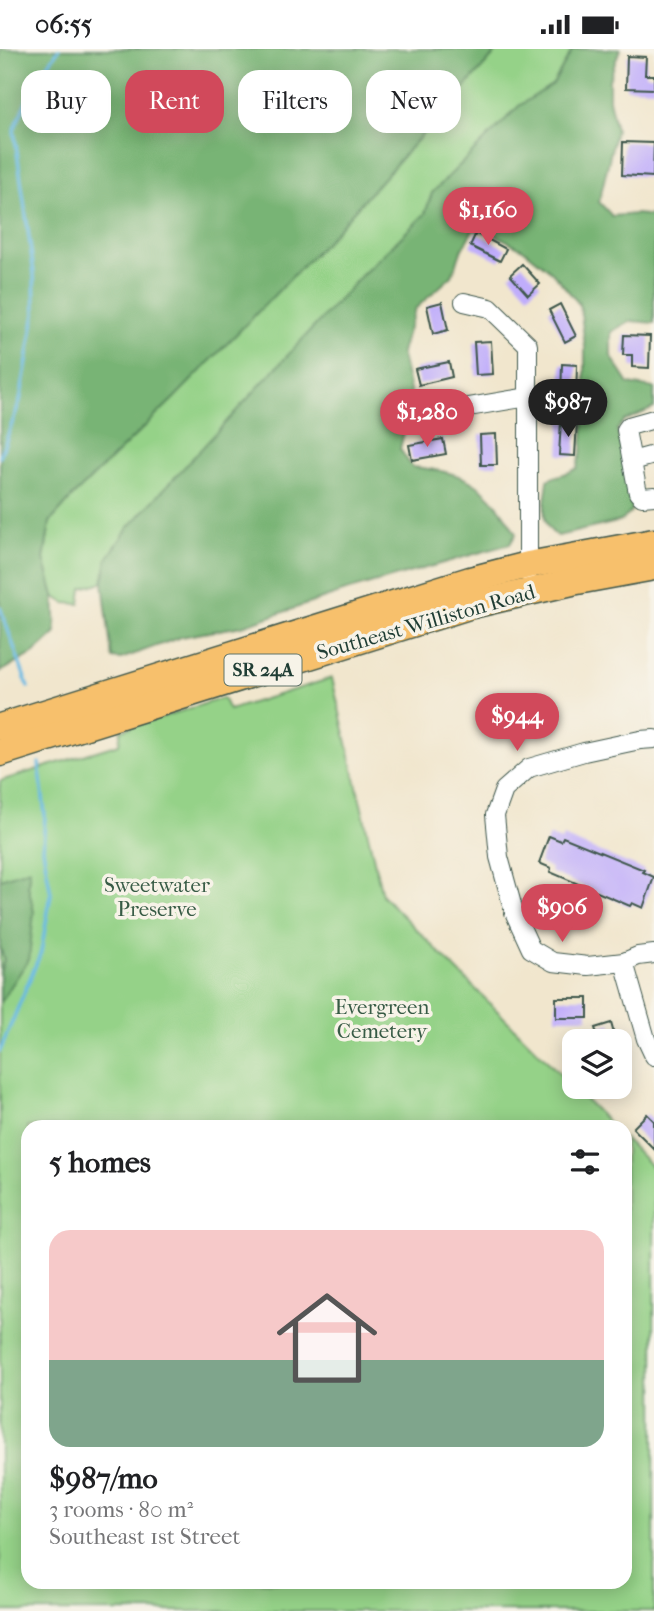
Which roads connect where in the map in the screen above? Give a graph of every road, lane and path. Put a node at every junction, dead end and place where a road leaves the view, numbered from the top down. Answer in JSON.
{"nodes":[{"id":1,"x":464,"y":302,"type":"dead end"},
{"id":2,"x":528,"y":397,"type":"junction"},
{"id":3,"x":433,"y":413,"type":"dead end"},
{"id":4,"x":654,"y":419,"type":"edge"},
{"id":5,"x":654,"y":455,"type":"edge"},
{"id":6,"x":632,"y":461,"type":"junction"},
{"id":7,"x":654,"y":496,"type":"edge"},
{"id":8,"x":654,"y":542,"type":"edge"},
{"id":9,"x":528,"y":565,"type":"junction"},
{"id":10,"x":654,"y":567,"type":"edge"},
{"id":11,"x":527,"y":591,"type":"junction"},
{"id":12,"x":0,"y":727,"type":"edge"},
{"id":13,"x":654,"y":739,"type":"edge"},
{"id":14,"x":0,"y":753,"type":"edge"},
{"id":15,"x":654,"y":954,"type":"edge"},
{"id":16,"x":624,"y":962,"type":"junction"},
{"id":17,"x":654,"y":1056,"type":"edge"}],
"edges":[{"from":1,"to":2,"type":"street"},
{"from":2,"to":3,"type":"street"},
{"from":2,"to":9,"type":"street"},
{"from":4,"to":6,"type":"street"},
{"from":5,"to":6,"type":"street"},
{"from":6,"to":7,"type":"street"},
{"from":8,"to":9,"type":"highway","name":"Southeast Williston Road","number":"SR 24A"},
{"from":9,"to":11,"type":"street"},
{"from":9,"to":12,"type":"highway","name":"Southeast Williston Road","number":"SR 24A"},
{"from":10,"to":11,"type":"highway","name":"Southeast Williston Road","number":"SR 24A"},
{"from":11,"to":14,"type":"highway","name":"Southeast Williston Road","number":"SR 24A"},
{"from":13,"to":16,"type":"street"},
{"from":15,"to":16,"type":"street"},
{"from":16,"to":17,"type":"street"}]}
